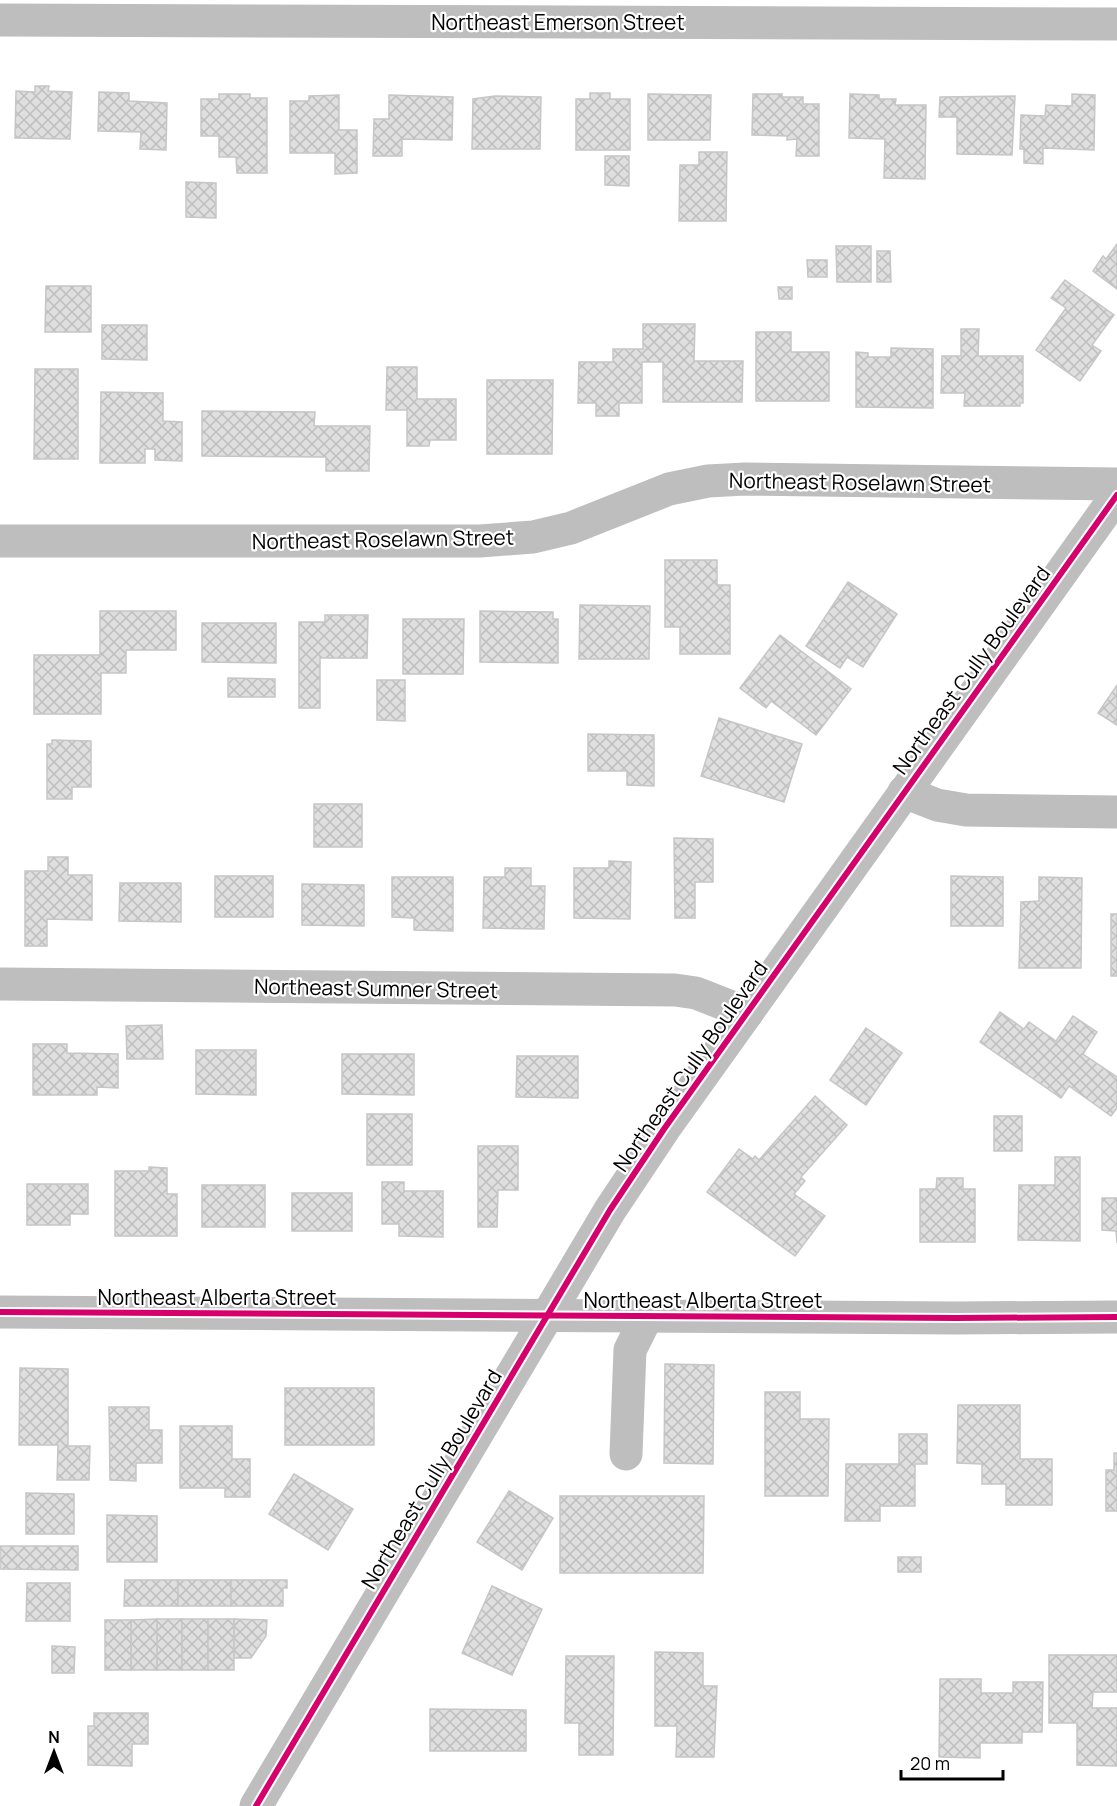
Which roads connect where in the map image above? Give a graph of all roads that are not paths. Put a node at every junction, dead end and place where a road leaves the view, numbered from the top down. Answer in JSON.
{"nodes":[{"id":1,"x":0,"y":20,"type":"edge"},
{"id":2,"x":1117,"y":24,"type":"edge"},
{"id":3,"x":1117,"y":484,"type":"edge"},
{"id":4,"x":1117,"y":495,"type":"edge"},
{"id":5,"x":0,"y":541,"type":"edge"},
{"id":6,"x":904,"y":792,"type":"junction"},
{"id":7,"x":1117,"y":812,"type":"edge"},
{"id":8,"x":0,"y":984,"type":"edge"},
{"id":9,"x":747,"y":1013,"type":"junction"},
{"id":10,"x":0,"y":1312,"type":"edge"},
{"id":11,"x":547,"y":1315,"type":"junction"},
{"id":12,"x":647,"y":1316,"type":"junction"},
{"id":13,"x":1117,"y":1317,"type":"edge"},
{"id":14,"x":626,"y":1454,"type":"dead end"},
{"id":15,"x":256,"y":1806,"type":"edge"}],
"edges":[{"from":1,"to":2,"type":"street","name":"Northeast Emerson Street"},
{"from":3,"to":5,"type":"street","name":"Northeast Roselawn Street"},
{"from":4,"to":6,"type":"street","name":"Northeast Cully Boulevard"},
{"from":6,"to":7,"type":"street"},
{"from":6,"to":9,"type":"street","name":"Northeast Cully Boulevard"},
{"from":8,"to":9,"type":"street","name":"Northeast Sumner Street"},
{"from":9,"to":11,"type":"street","name":"Northeast Cully Boulevard"},
{"from":10,"to":11,"type":"street","name":"Northeast Alberta Street"},
{"from":11,"to":12,"type":"street","name":"Northeast Alberta Street"},
{"from":11,"to":15,"type":"street","name":"Northeast Cully Boulevard"},
{"from":12,"to":13,"type":"street","name":"Northeast Alberta Street"},
{"from":12,"to":14,"type":"street"}]}
